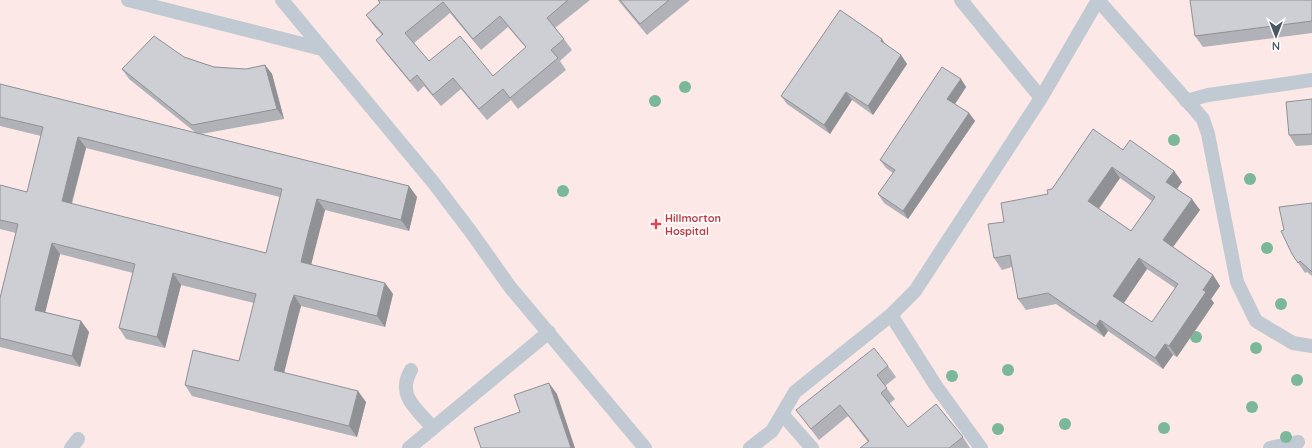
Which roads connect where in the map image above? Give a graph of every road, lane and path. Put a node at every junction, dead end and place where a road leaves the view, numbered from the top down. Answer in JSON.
{"nodes":[{"id":1,"x":128,"y":0,"type":"edge"},
{"id":2,"x":282,"y":0,"type":"edge"},
{"id":3,"x":961,"y":0,"type":"edge"},
{"id":4,"x":1098,"y":0,"type":"edge"},
{"id":5,"x":322,"y":49,"type":"junction"},
{"id":6,"x":1312,"y":80,"type":"edge"},
{"id":7,"x":1041,"y":98,"type":"junction"},
{"id":8,"x":1186,"y":101,"type":"junction"},
{"id":9,"x":891,"y":315,"type":"junction"},
{"id":10,"x":549,"y":332,"type":"junction"},
{"id":11,"x":1312,"y":346,"type":"edge"},
{"id":12,"x":411,"y":370,"type":"dead end"},
{"id":13,"x":783,"y":415,"type":"junction"},
{"id":14,"x":433,"y":428,"type":"junction"},
{"id":15,"x":1298,"y":442,"type":"dead end"},
{"id":16,"x":409,"y":448,"type":"edge"},
{"id":17,"x":645,"y":448,"type":"edge"},
{"id":18,"x":750,"y":448,"type":"edge"},
{"id":19,"x":812,"y":448,"type":"edge"},
{"id":20,"x":981,"y":448,"type":"edge"},
{"id":21,"x":1270,"y":448,"type":"edge"}],
"edges":[{"from":1,"to":5,"type":"lane"},
{"from":2,"to":5,"type":"lane"},
{"from":3,"to":7,"type":"lane"},
{"from":4,"to":7,"type":"lane"},
{"from":4,"to":8,"type":"lane"},
{"from":5,"to":10,"type":"lane"},
{"from":6,"to":8,"type":"lane"},
{"from":7,"to":9,"type":"lane"},
{"from":8,"to":11,"type":"lane"},
{"from":9,"to":13,"type":"lane"},
{"from":9,"to":20,"type":"lane"},
{"from":10,"to":14,"type":"lane"},
{"from":10,"to":17,"type":"lane"},
{"from":12,"to":14,"type":"lane"},
{"from":13,"to":18,"type":"lane"},
{"from":13,"to":19,"type":"lane"},
{"from":14,"to":16,"type":"lane"},
{"from":15,"to":21,"type":"lane"}]}
